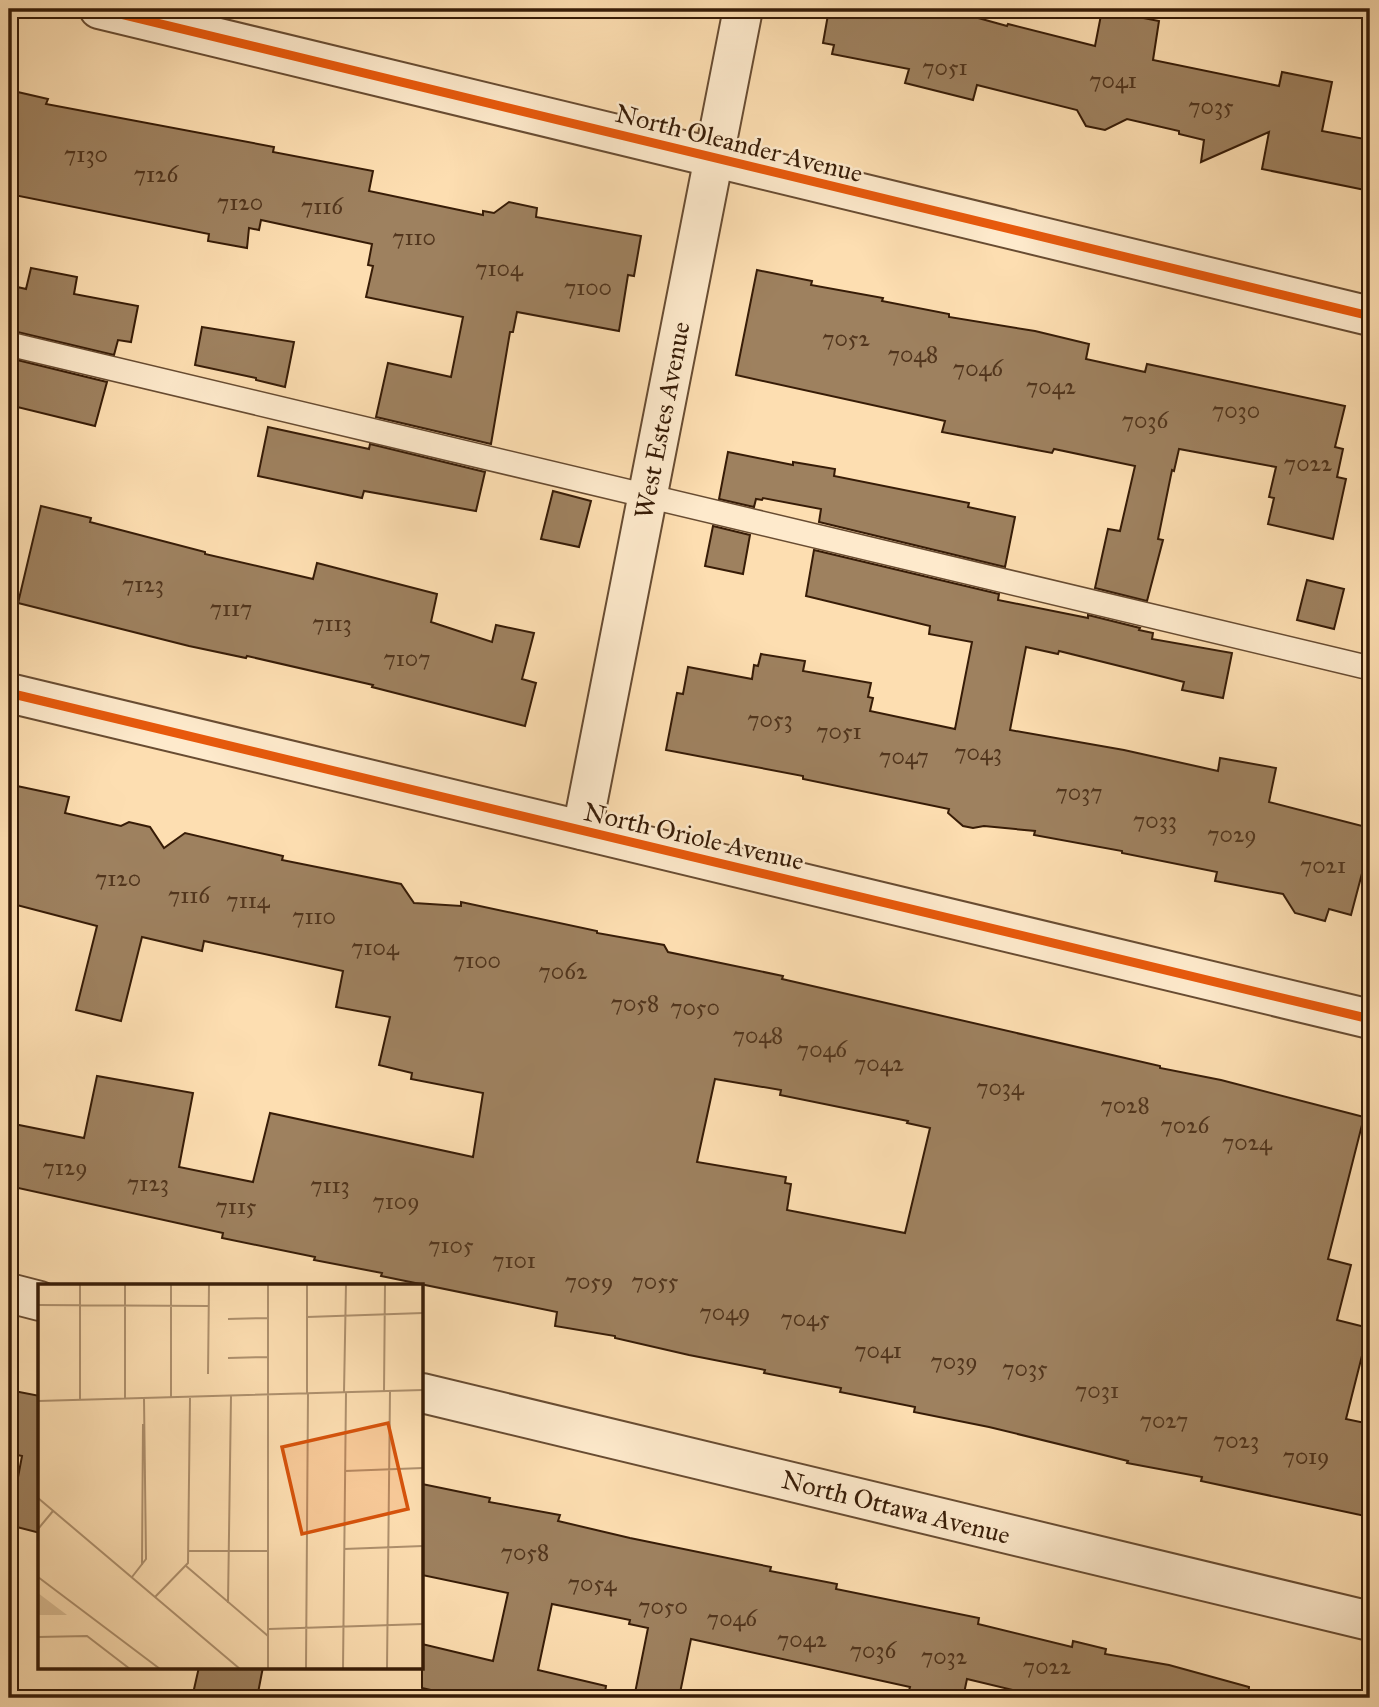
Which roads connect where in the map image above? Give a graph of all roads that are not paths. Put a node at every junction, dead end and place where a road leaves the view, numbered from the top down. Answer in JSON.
{"nodes":[{"id":1,"x":99,"y":9,"type":"edge"},
{"id":2,"x":743,"y":9,"type":"edge"},
{"id":3,"x":714,"y":159,"type":"junction"},
{"id":4,"x":1370,"y":316,"type":"edge"},
{"id":5,"x":9,"y":344,"type":"edge"},
{"id":6,"x":648,"y":495,"type":"junction"},
{"id":7,"x":1370,"y":668,"type":"edge"},
{"id":8,"x":9,"y":693,"type":"edge"},
{"id":9,"x":582,"y":830,"type":"junction"},
{"id":10,"x":1370,"y":1019,"type":"edge"},
{"id":11,"x":9,"y":1293,"type":"edge"},
{"id":12,"x":38,"y":1300,"type":"edge"},
{"id":13,"x":424,"y":1393,"type":"edge"},
{"id":14,"x":1370,"y":1621,"type":"edge"}],
"edges":[{"from":1,"to":3,"type":"street","name":"North Oleander Avenue"},
{"from":2,"to":3,"type":"street","name":"West Estes Avenue"},
{"from":3,"to":4,"type":"street","name":"North Oleander Avenue"},
{"from":3,"to":6,"type":"street","name":"West Estes Avenue"},
{"from":5,"to":6,"type":"lane"},
{"from":6,"to":7,"type":"lane"},
{"from":6,"to":9,"type":"street","name":"West Estes Avenue"},
{"from":8,"to":9,"type":"street","name":"North Oriole Avenue"},
{"from":9,"to":10,"type":"street","name":"North Oriole Avenue"},
{"from":11,"to":12,"type":"street"},
{"from":13,"to":14,"type":"street","name":"North Ottawa Avenue"}]}
